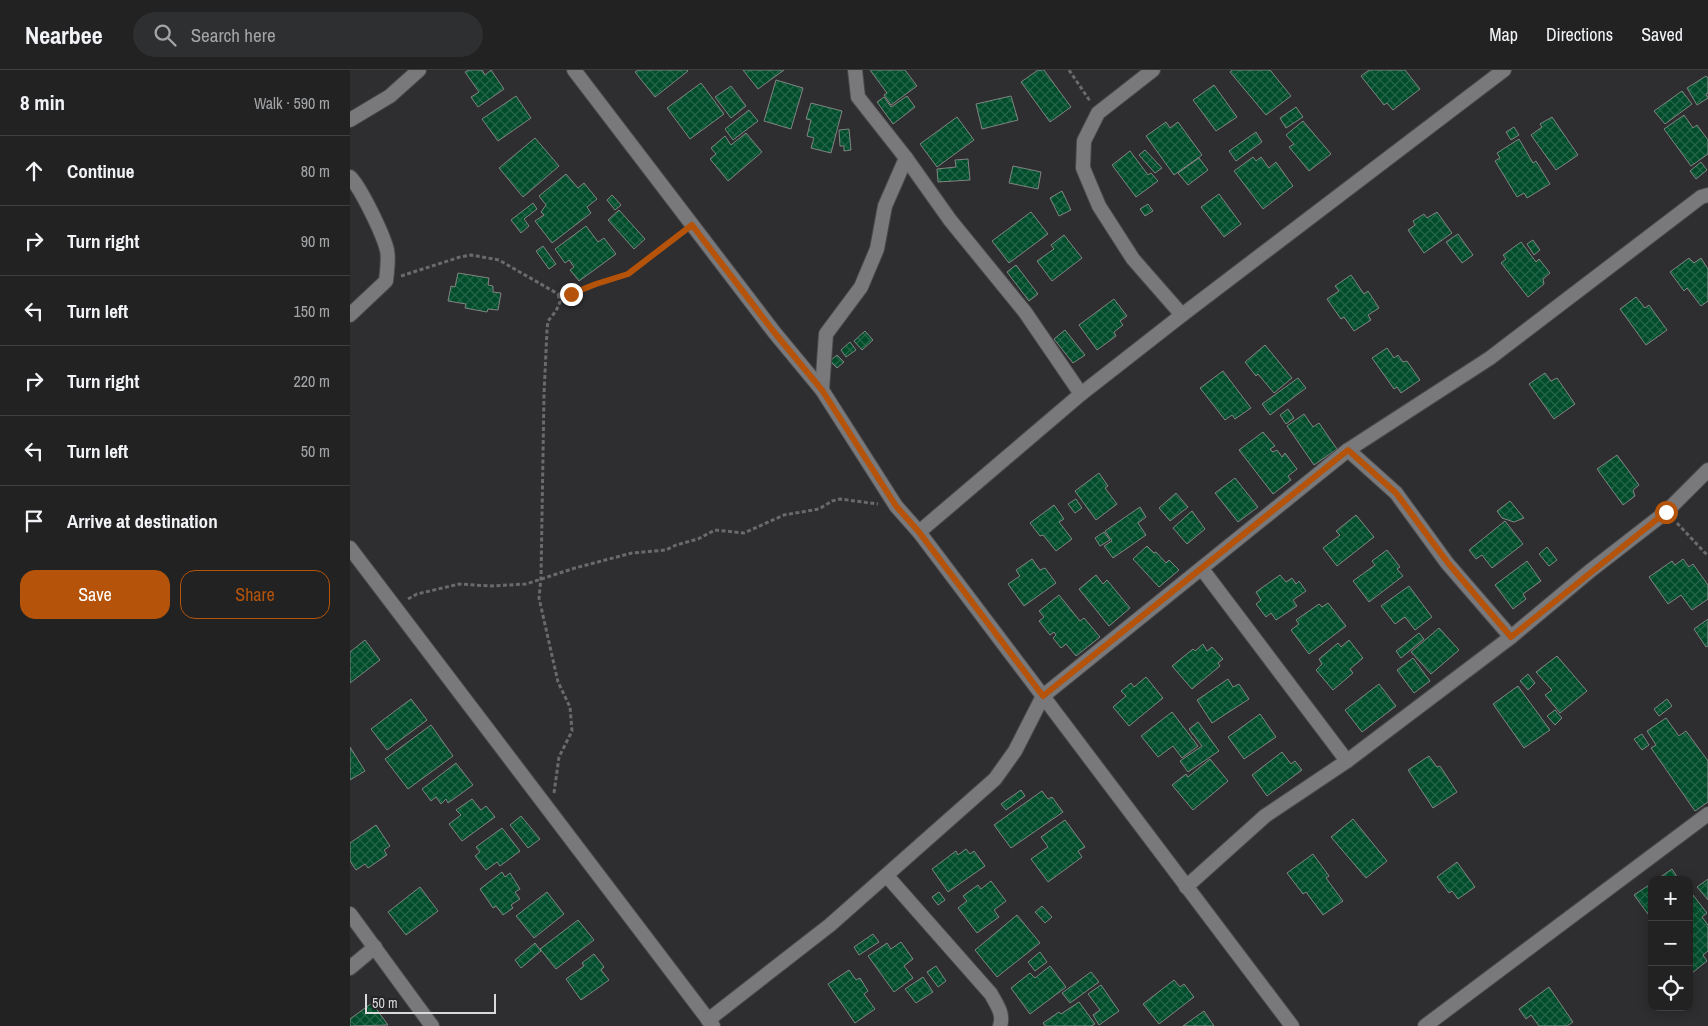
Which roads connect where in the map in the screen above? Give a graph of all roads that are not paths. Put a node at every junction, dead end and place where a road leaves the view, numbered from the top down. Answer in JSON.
{"nodes":[{"id":1,"x":419,"y":70,"type":"edge"},
{"id":2,"x":574,"y":70,"type":"edge"},
{"id":3,"x":855,"y":70,"type":"edge"},
{"id":4,"x":1153,"y":70,"type":"edge"},
{"id":5,"x":1504,"y":70,"type":"edge"},
{"id":6,"x":350,"y":120,"type":"edge"},
{"id":7,"x":906,"y":158,"type":"junction"},
{"id":8,"x":350,"y":177,"type":"edge"},
{"id":9,"x":1706,"y":193,"type":"edge"},
{"id":10,"x":350,"y":315,"type":"edge"},
{"id":11,"x":1182,"y":315,"type":"junction"},
{"id":12,"x":822,"y":390,"type":"junction"},
{"id":13,"x":1081,"y":394,"type":"junction"},
{"id":14,"x":1348,"y":450,"type":"junction"},
{"id":15,"x":1708,"y":470,"type":"edge"},
{"id":16,"x":919,"y":532,"type":"junction"},
{"id":17,"x":350,"y":548,"type":"edge"},
{"id":18,"x":1202,"y":569,"type":"junction"},
{"id":19,"x":1511,"y":637,"type":"junction"},
{"id":20,"x":1043,"y":696,"type":"junction"},
{"id":21,"x":1347,"y":761,"type":"junction"},
{"id":22,"x":1708,"y":814,"type":"edge"},
{"id":23,"x":887,"y":876,"type":"junction"},
{"id":24,"x":1186,"y":888,"type":"junction"},
{"id":25,"x":350,"y":914,"type":"edge"},
{"id":26,"x":375,"y":948,"type":"junction"},
{"id":27,"x":350,"y":968,"type":"edge"},
{"id":28,"x":710,"y":1023,"type":"edge"},
{"id":29,"x":1004,"y":1024,"type":"edge"},
{"id":30,"x":432,"y":1026,"type":"edge"},
{"id":31,"x":1292,"y":1026,"type":"edge"},
{"id":32,"x":1425,"y":1026,"type":"edge"}],
"edges":[{"from":1,"to":6,"type":"street"},
{"from":2,"to":12,"type":"street"},
{"from":3,"to":7,"type":"street"},
{"from":4,"to":11,"type":"street"},
{"from":5,"to":11,"type":"street"},
{"from":7,"to":12,"type":"street"},
{"from":7,"to":13,"type":"street"},
{"from":8,"to":10,"type":"street"},
{"from":9,"to":14,"type":"street"},
{"from":11,"to":13,"type":"street"},
{"from":12,"to":16,"type":"street"},
{"from":13,"to":16,"type":"street"},
{"from":14,"to":18,"type":"street"},
{"from":14,"to":19,"type":"street"},
{"from":15,"to":19,"type":"street"},
{"from":16,"to":20,"type":"street"},
{"from":17,"to":28,"type":"street"},
{"from":18,"to":20,"type":"street"},
{"from":18,"to":21,"type":"street"},
{"from":19,"to":21,"type":"street"},
{"from":20,"to":23,"type":"street"},
{"from":20,"to":24,"type":"street"},
{"from":21,"to":24,"type":"street"},
{"from":22,"to":32,"type":"street"},
{"from":23,"to":28,"type":"street"},
{"from":23,"to":29,"type":"street"},
{"from":24,"to":31,"type":"street"},
{"from":25,"to":26,"type":"street"},
{"from":26,"to":27,"type":"street"},
{"from":26,"to":30,"type":"street"}]}
